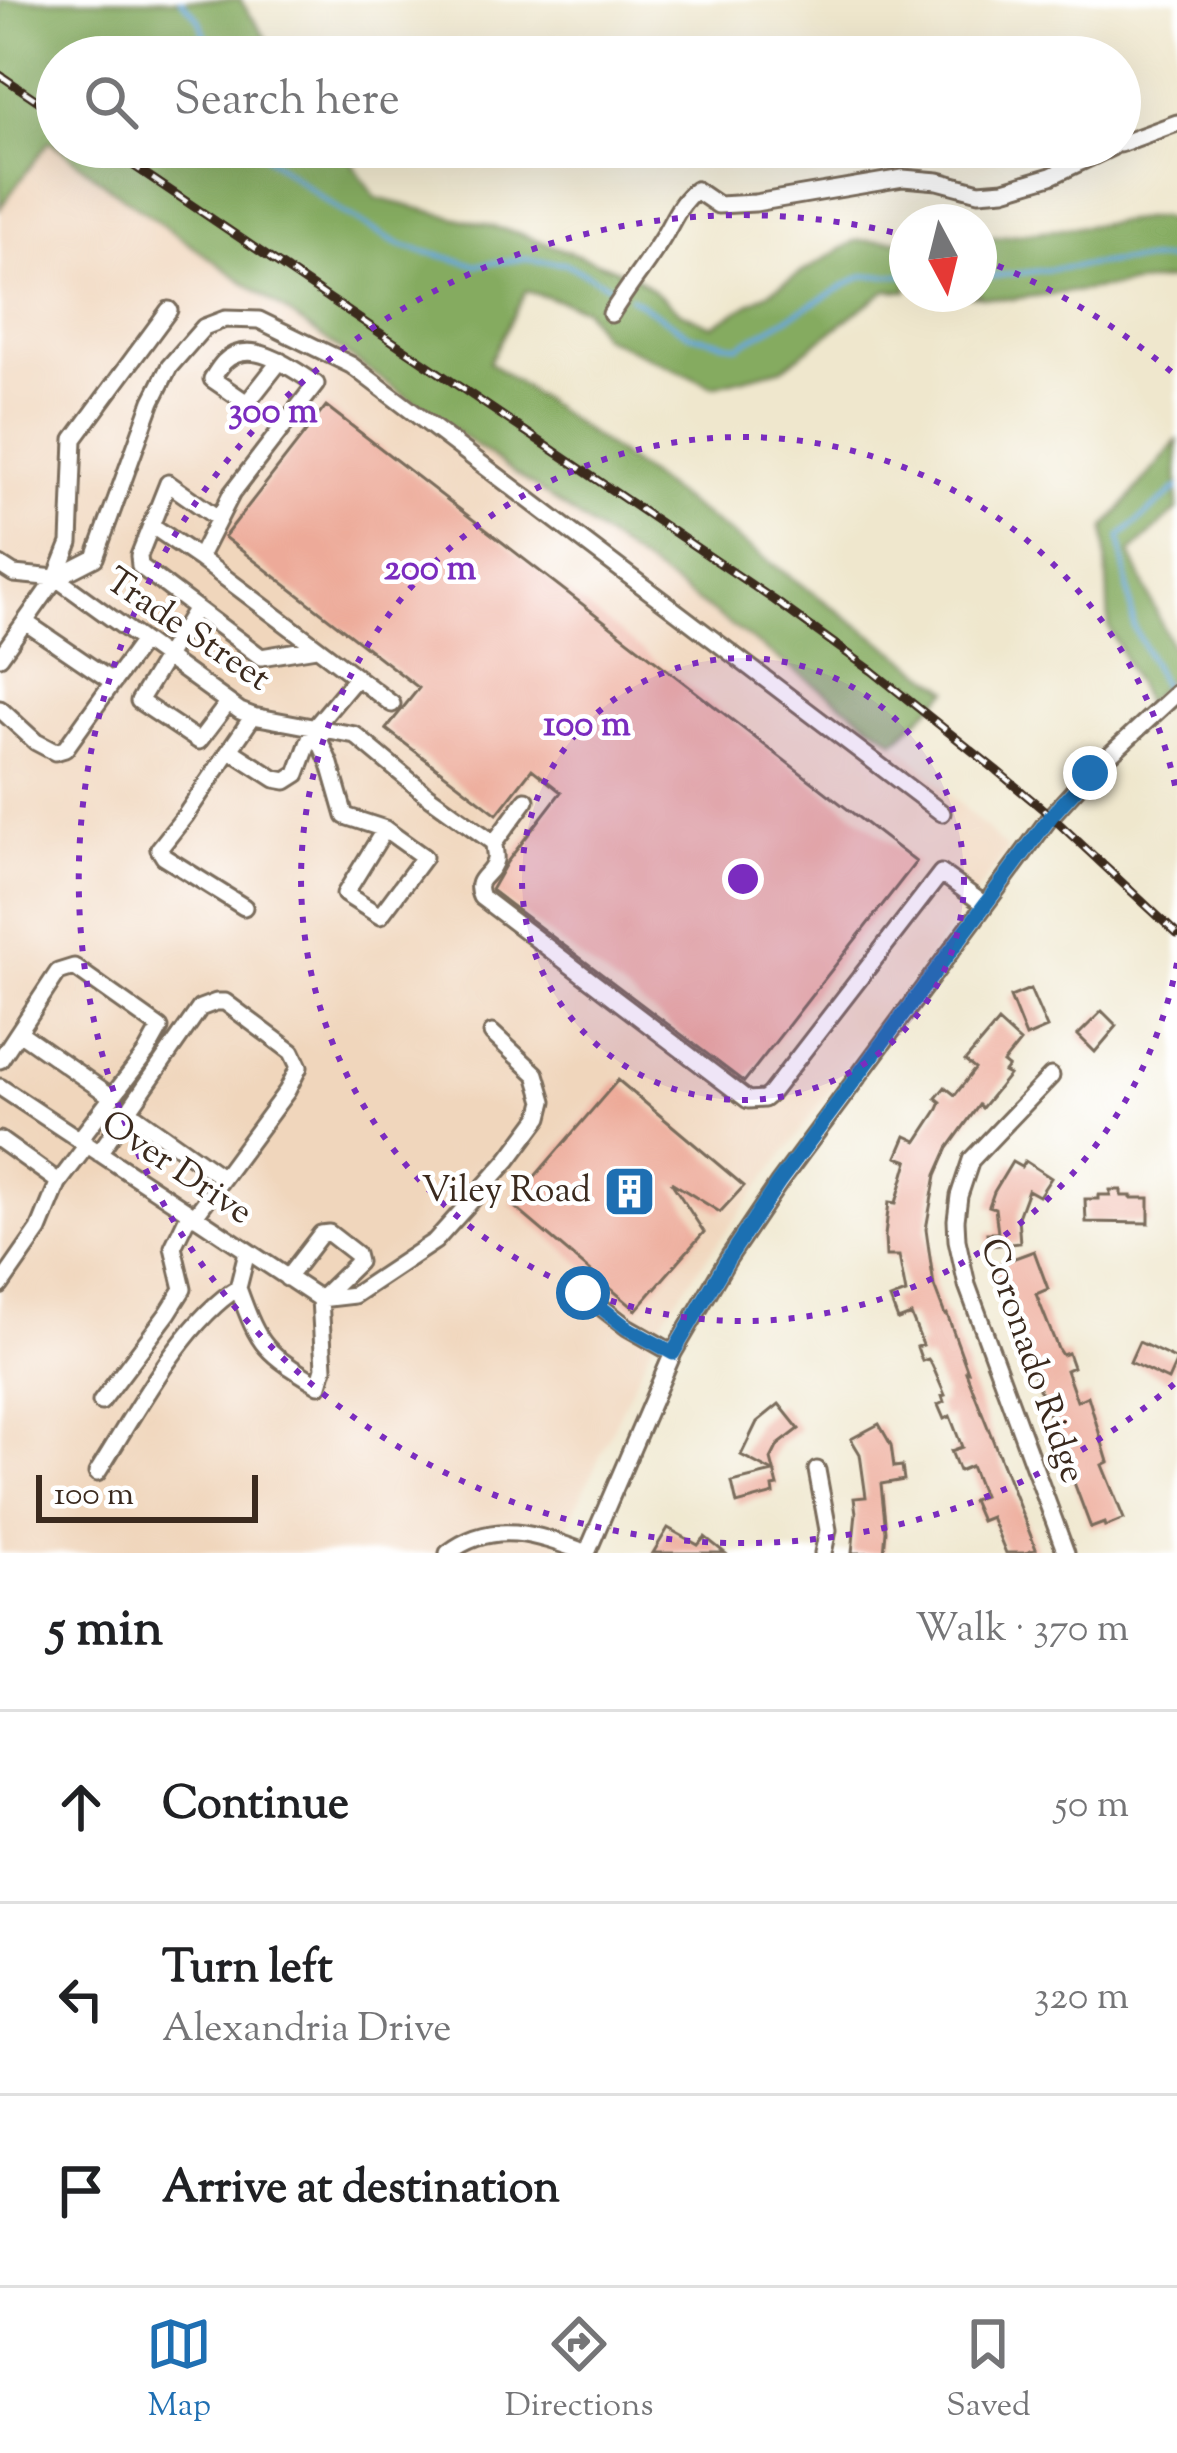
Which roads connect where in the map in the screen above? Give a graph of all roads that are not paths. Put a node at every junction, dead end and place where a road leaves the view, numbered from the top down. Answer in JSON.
{"nodes":[{"id":1,"x":1177,"y":122,"type":"edge"},
{"id":2,"x":1141,"y":136,"type":"edge"},
{"id":3,"x":1068,"y":168,"type":"edge"},
{"id":4,"x":169,"y":310,"type":"dead end"},
{"id":5,"x":611,"y":314,"type":"dead end"},
{"id":6,"x":280,"y":361,"type":"dead end"},
{"id":7,"x":219,"y":519,"type":"junction"},
{"id":8,"x":151,"y":525,"type":"junction"},
{"id":9,"x":200,"y":558,"type":"junction"},
{"id":10,"x":0,"y":565,"type":"edge"},
{"id":11,"x":56,"y":578,"type":"junction"},
{"id":12,"x":196,"y":608,"type":"junction"},
{"id":13,"x":25,"y":622,"type":"junction"},
{"id":14,"x":143,"y":641,"type":"junction"},
{"id":15,"x":316,"y":648,"type":"junction"},
{"id":16,"x":0,"y":657,"type":"edge"},
{"id":17,"x":166,"y":657,"type":"junction"},
{"id":18,"x":356,"y":678,"type":"junction"},
{"id":19,"x":112,"y":682,"type":"junction"},
{"id":20,"x":1177,"y":693,"type":"edge"},
{"id":21,"x":228,"y":703,"type":"junction"},
{"id":22,"x":392,"y":704,"type":"dead end"},
{"id":23,"x":0,"y":709,"type":"edge"},
{"id":24,"x":254,"y":716,"type":"junction"},
{"id":25,"x":314,"y":728,"type":"junction"},
{"id":26,"x":230,"y":750,"type":"junction"},
{"id":27,"x":526,"y":800,"type":"dead end"},
{"id":28,"x":942,"y":813,"type":"dead end"},
{"id":29,"x":385,"y":829,"type":"junction"},
{"id":30,"x":494,"y":843,"type":"junction"},
{"id":31,"x":985,"y":905,"type":"junction"},
{"id":32,"x":244,"y":907,"type":"dead end"},
{"id":33,"x":19,"y":1032,"type":"junction"},
{"id":34,"x":491,"y":1033,"type":"dead end"},
{"id":35,"x":0,"y":1060,"type":"edge"},
{"id":36,"x":1051,"y":1076,"type":"dead end"},
{"id":37,"x":0,"y":1087,"type":"edge"},
{"id":38,"x":112,"y":1097,"type":"junction"},
{"id":39,"x":128,"y":1111,"type":"junction"},
{"id":40,"x":0,"y":1140,"type":"edge"},
{"id":41,"x":88,"y":1146,"type":"junction"},
{"id":42,"x":223,"y":1178,"type":"junction"},
{"id":43,"x":59,"y":1181,"type":"junction"},
{"id":44,"x":192,"y":1216,"type":"junction"},
{"id":45,"x":247,"y":1252,"type":"junction"},
{"id":46,"x":287,"y":1278,"type":"junction"},
{"id":47,"x":0,"y":1286,"type":"edge"},
{"id":48,"x":238,"y":1288,"type":"junction"},
{"id":49,"x":583,"y":1293,"type":"dead end"},
{"id":50,"x":320,"y":1299,"type":"junction"},
{"id":51,"x":673,"y":1353,"type":"junction"},
{"id":52,"x":100,"y":1402,"type":"dead end"},
{"id":53,"x":817,"y":1471,"type":"dead end"},
{"id":54,"x":97,"y":1473,"type":"dead end"},
{"id":55,"x":448,"y":1553,"type":"edge"},
{"id":56,"x":587,"y":1553,"type":"edge"},
{"id":57,"x":823,"y":1553,"type":"edge"},
{"id":58,"x":1066,"y":1553,"type":"edge"}],
"edges":[{"from":1,"to":2,"type":"street"},
{"from":3,"to":5,"type":"street"},
{"from":4,"to":11,"type":"street"},
{"from":6,"to":7,"type":"street"},
{"from":7,"to":8,"type":"street"},
{"from":7,"to":9,"type":"street"},
{"from":8,"to":9,"type":"street"},
{"from":8,"to":12,"type":"street"},
{"from":9,"to":15,"type":"street"},
{"from":10,"to":11,"type":"street"},
{"from":11,"to":13,"type":"street","name":"Trade Street"},
{"from":11,"to":14,"type":"street","name":"Trade Street"},
{"from":11,"to":28,"type":"street"},
{"from":12,"to":15,"type":"street"},
{"from":12,"to":17,"type":"street"},
{"from":13,"to":16,"type":"street","name":"Trade Street"},
{"from":13,"to":19,"type":"street"},
{"from":14,"to":17,"type":"street","name":"Trade Street"},
{"from":14,"to":19,"type":"street"},
{"from":15,"to":18,"type":"street"},
{"from":17,"to":21,"type":"street","name":"Trade Street"},
{"from":17,"to":21,"type":"street"},
{"from":18,"to":22,"type":"street"},
{"from":18,"to":25,"type":"street"},
{"from":19,"to":23,"type":"street"},
{"from":20,"to":31,"type":"street"},
{"from":21,"to":24,"type":"street","name":"Trade Street"},
{"from":24,"to":25,"type":"street","name":"Trade Street"},
{"from":24,"to":26,"type":"street"},
{"from":25,"to":26,"type":"street"},
{"from":25,"to":29,"type":"street"},
{"from":25,"to":30,"type":"street","name":"Trade Street"},
{"from":26,"to":32,"type":"street"},
{"from":27,"to":30,"type":"street"},
{"from":29,"to":29,"type":"street"},
{"from":30,"to":31,"type":"street"},
{"from":31,"to":51,"type":"street"},
{"from":33,"to":35,"type":"street"},
{"from":33,"to":38,"type":"street"},
{"from":33,"to":38,"type":"street"},
{"from":34,"to":50,"type":"street"},
{"from":36,"to":58,"type":"street","name":"Coronado Ridge"},
{"from":37,"to":41,"type":"street","name":"Over Drive"},
{"from":38,"to":41,"type":"street"},
{"from":39,"to":41,"type":"street"},
{"from":39,"to":42,"type":"street"},
{"from":39,"to":42,"type":"street"},
{"from":40,"to":43,"type":"street"},
{"from":41,"to":43,"type":"street"},
{"from":41,"to":44,"type":"street","name":"Over Drive"},
{"from":42,"to":44,"type":"street"},
{"from":43,"to":47,"type":"street"},
{"from":44,"to":45,"type":"street","name":"Over Drive"},
{"from":44,"to":52,"type":"street"},
{"from":45,"to":46,"type":"street","name":"Over Drive"},
{"from":45,"to":48,"type":"street"},
{"from":46,"to":50,"type":"street","name":"Over Drive"},
{"from":46,"to":50,"type":"street"},
{"from":48,"to":50,"type":"street"},
{"from":48,"to":54,"type":"street"},
{"from":49,"to":51,"type":"street"},
{"from":51,"to":56,"type":"street"},
{"from":53,"to":57,"type":"street"},
{"from":55,"to":56,"type":"street"}]}
